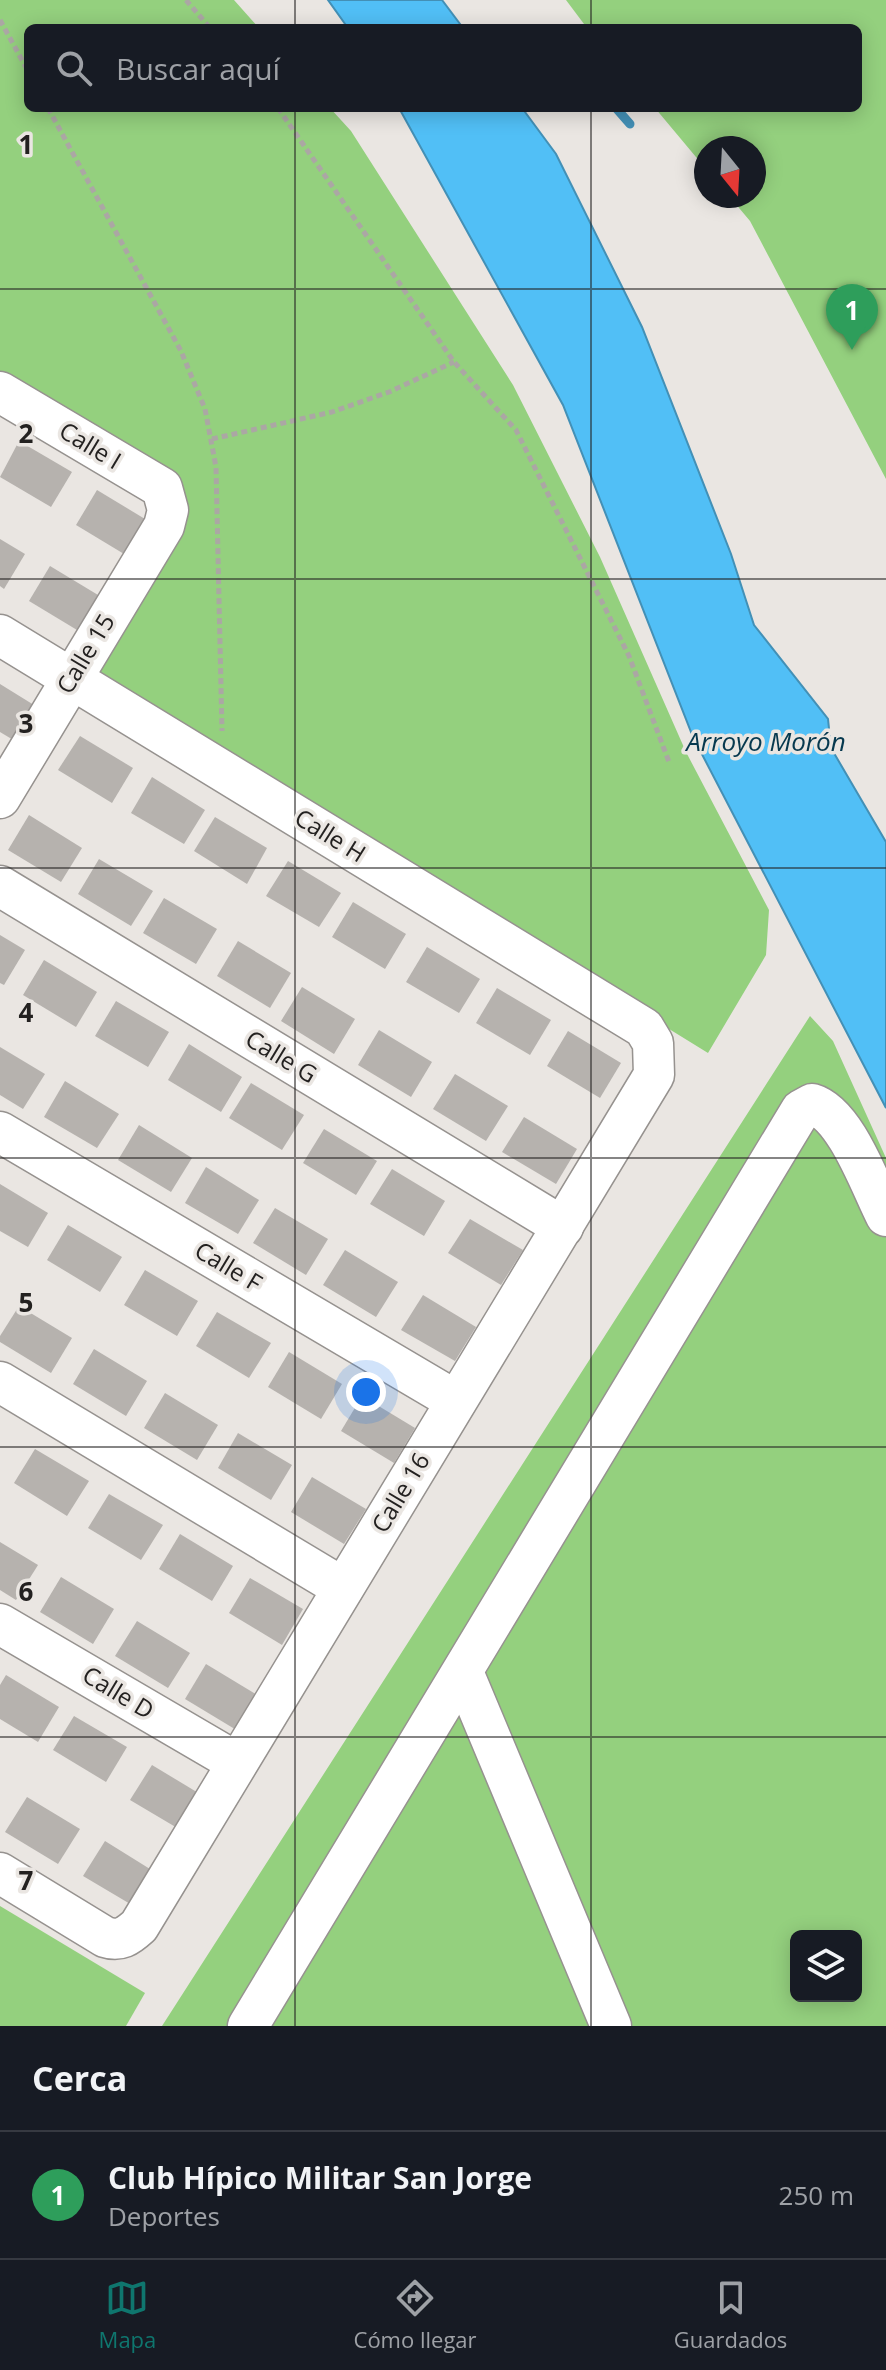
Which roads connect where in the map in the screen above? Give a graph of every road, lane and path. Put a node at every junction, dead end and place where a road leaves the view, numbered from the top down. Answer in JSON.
{"nodes":[{"id":1,"x":186,"y":0,"type":"edge"},
{"id":2,"x":0,"y":20,"type":"edge"},
{"id":3,"x":207,"y":24,"type":"edge"},
{"id":4,"x":24,"y":64,"type":"edge"},
{"id":5,"x":50,"y":112,"type":"edge"},
{"id":6,"x":281,"y":112,"type":"edge"},
{"id":7,"x":454,"y":362,"type":"junction"},
{"id":8,"x":0,"y":392,"type":"edge"},
{"id":9,"x":212,"y":439,"type":"junction"},
{"id":10,"x":168,"y":510,"type":"joint"},
{"id":11,"x":0,"y":635,"type":"edge"},
{"id":12,"x":72,"y":677,"type":"junction"},
{"id":13,"x":669,"y":762,"type":"dead end"},
{"id":14,"x":222,"y":770,"type":"junction"},
{"id":15,"x":0,"y":798,"type":"edge"},
{"id":16,"x":0,"y":886,"type":"edge"},
{"id":17,"x":653,"y":1043,"type":"joint"},
{"id":18,"x":0,"y":1132,"type":"edge"},
{"id":19,"x":886,"y":1216,"type":"edge"},
{"id":20,"x":563,"y":1227,"type":"junction"},
{"id":21,"x":0,"y":1382,"type":"edge"},
{"id":22,"x":456,"y":1401,"type":"junction"},
{"id":23,"x":343,"y":1588,"type":"junction"},
{"id":24,"x":0,"y":1624,"type":"edge"},
{"id":25,"x":463,"y":1672,"type":"junction"},
{"id":26,"x":236,"y":1762,"type":"junction"},
{"id":27,"x":0,"y":1873,"type":"edge"},
{"id":28,"x":248,"y":2026,"type":"edge"},
{"id":29,"x":611,"y":2026,"type":"edge"}],
"edges":[{"from":1,"to":3,"type":"path"},
{"from":2,"to":4,"type":"path"},
{"from":5,"to":9,"type":"path"},
{"from":6,"to":7,"type":"path"},
{"from":7,"to":9,"type":"path"},
{"from":7,"to":13,"type":"path"},
{"from":8,"to":10,"type":"street","name":"Calle I"},
{"from":9,"to":14,"type":"path"},
{"from":10,"to":12,"type":"street","name":"Calle 15"},
{"from":11,"to":12,"type":"street","name":"Calle H"},
{"from":12,"to":14,"type":"street","name":"Calle H"},
{"from":12,"to":15,"type":"street","name":"Calle 15"},
{"from":14,"to":17,"type":"street","name":"Calle H"},
{"from":16,"to":20,"type":"street","name":"Calle G"},
{"from":17,"to":20,"type":"street","name":"Calle 16"},
{"from":18,"to":22,"type":"street","name":"Calle F"},
{"from":19,"to":25,"type":"street"},
{"from":20,"to":22,"type":"street","name":"Calle 16"},
{"from":21,"to":23,"type":"street"},
{"from":22,"to":23,"type":"street","name":"Calle 16"},
{"from":23,"to":26,"type":"street","name":"Calle 16"},
{"from":24,"to":26,"type":"street","name":"Calle D"},
{"from":25,"to":28,"type":"street"},
{"from":25,"to":29,"type":"street"},
{"from":26,"to":27,"type":"street","name":"Calle 16"}]}
